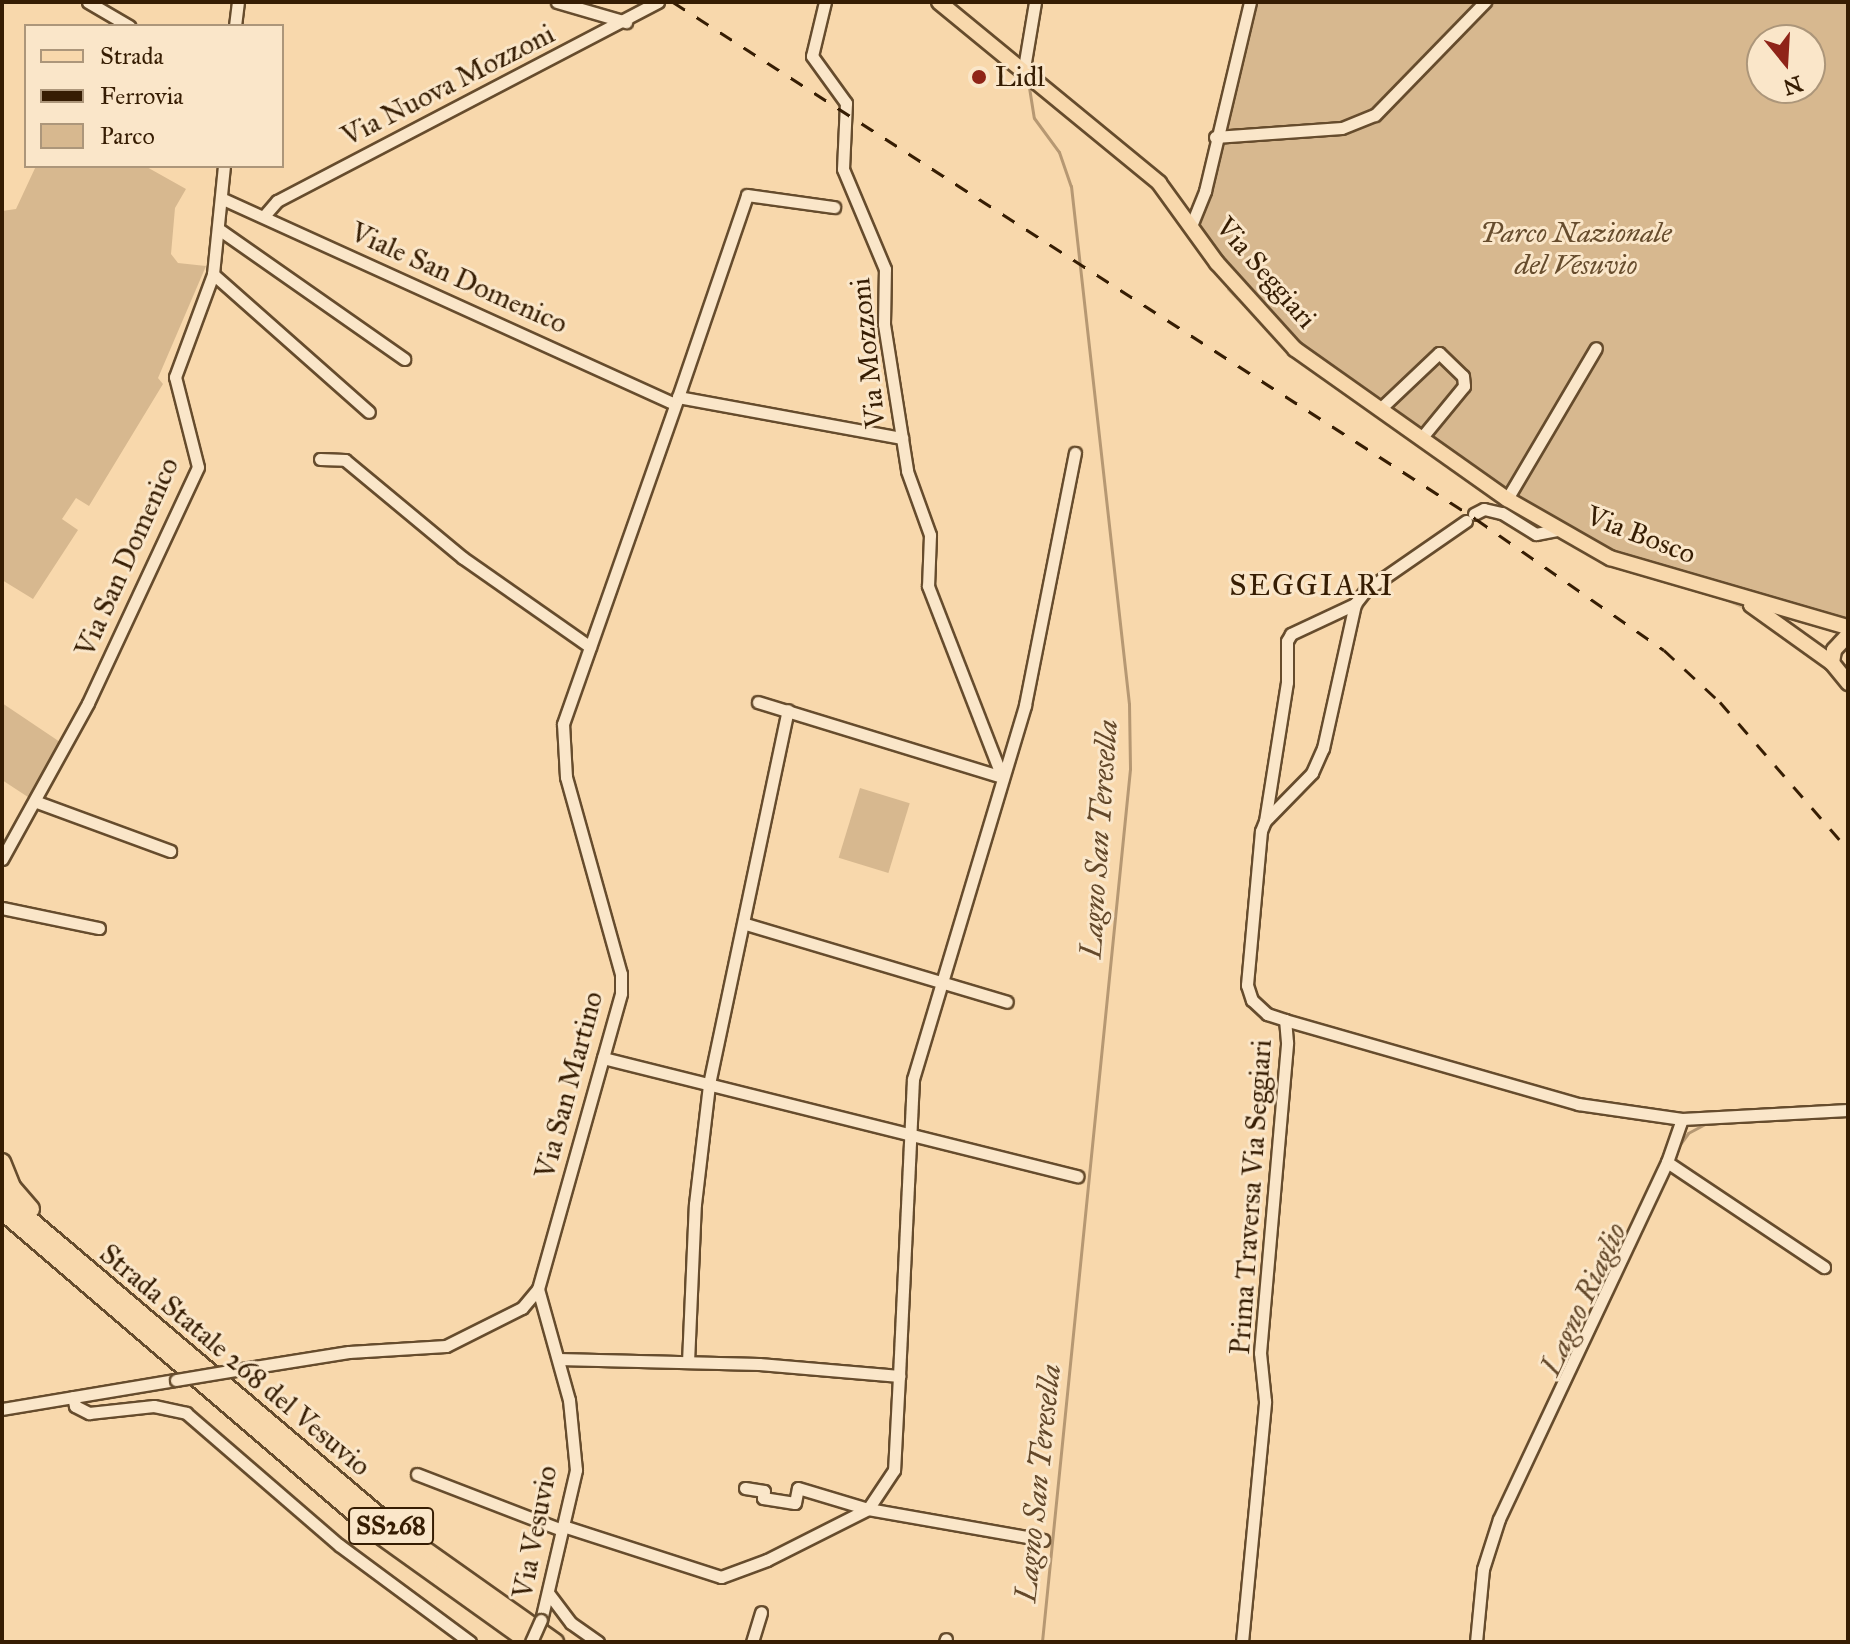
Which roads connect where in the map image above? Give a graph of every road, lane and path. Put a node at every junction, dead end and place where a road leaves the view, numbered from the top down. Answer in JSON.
{"nodes":[{"id":1,"x":88,"y":2,"type":"edge"},
{"id":2,"x":238,"y":2,"type":"edge"},
{"id":3,"x":557,"y":2,"type":"edge"},
{"id":4,"x":658,"y":2,"type":"edge"},
{"id":5,"x":825,"y":2,"type":"edge"},
{"id":6,"x":939,"y":2,"type":"edge"},
{"id":7,"x":1035,"y":2,"type":"edge"},
{"id":8,"x":1250,"y":2,"type":"edge"},
{"id":9,"x":1485,"y":2,"type":"edge"},
{"id":10,"x":626,"y":22,"type":"junction"},
{"id":11,"x":126,"y":24,"type":"edge"},
{"id":12,"x":235,"y":24,"type":"edge"},
{"id":13,"x":1024,"y":68,"type":"junction"},
{"id":14,"x":1215,"y":137,"type":"junction"},
{"id":15,"x":224,"y":168,"type":"edge"},
{"id":16,"x":223,"y":199,"type":"junction"},
{"id":17,"x":834,"y":207,"type":"dead end"},
{"id":18,"x":264,"y":216,"type":"junction"},
{"id":19,"x":1191,"y":226,"type":"junction"},
{"id":20,"x":220,"y":230,"type":"junction"},
{"id":21,"x":213,"y":274,"type":"junction"},
{"id":22,"x":1596,"y":348,"type":"dead end"},
{"id":23,"x":404,"y":359,"type":"dead end"},
{"id":24,"x":676,"y":401,"type":"junction"},
{"id":25,"x":1381,"y":408,"type":"junction"},
{"id":26,"x":369,"y":412,"type":"dead end"},
{"id":27,"x":1423,"y":436,"type":"junction"},
{"id":28,"x":902,"y":438,"type":"junction"},
{"id":29,"x":1075,"y":453,"type":"dead end"},
{"id":30,"x":320,"y":459,"type":"dead end"},
{"id":31,"x":1507,"y":499,"type":"junction"},
{"id":32,"x":1530,"y":513,"type":"junction"},
{"id":33,"x":1514,"y":521,"type":"junction"},
{"id":34,"x":1557,"y":530,"type":"junction"},
{"id":35,"x":1737,"y":596,"type":"junction"},
{"id":36,"x":1355,"y":604,"type":"junction"},
{"id":37,"x":1848,"y":627,"type":"edge"},
{"id":38,"x":1848,"y":635,"type":"edge"},
{"id":39,"x":590,"y":647,"type":"junction"},
{"id":40,"x":1848,"y":660,"type":"edge"},
{"id":41,"x":1832,"y":663,"type":"junction"},
{"id":42,"x":1848,"y":683,"type":"edge"},
{"id":43,"x":758,"y":702,"type":"dead end"},
{"id":44,"x":788,"y":710,"type":"junction"},
{"id":45,"x":1002,"y":777,"type":"junction"},
{"id":46,"x":37,"y":802,"type":"junction"},
{"id":47,"x":1265,"y":821,"type":"junction"},
{"id":48,"x":170,"y":851,"type":"dead end"},
{"id":49,"x":2,"y":859,"type":"edge"},
{"id":50,"x":2,"y":908,"type":"edge"},
{"id":51,"x":746,"y":924,"type":"junction"},
{"id":52,"x":99,"y":928,"type":"dead end"},
{"id":53,"x":939,"y":981,"type":"junction"},
{"id":54,"x":1007,"y":1002,"type":"dead end"},
{"id":55,"x":1285,"y":1020,"type":"junction"},
{"id":56,"x":603,"y":1058,"type":"junction"},
{"id":57,"x":709,"y":1084,"type":"junction"},
{"id":58,"x":1848,"y":1110,"type":"edge"},
{"id":59,"x":1682,"y":1119,"type":"junction"},
{"id":60,"x":912,"y":1134,"type":"junction"},
{"id":61,"x":2,"y":1162,"type":"edge"},
{"id":62,"x":1667,"y":1162,"type":"junction"},
{"id":63,"x":1078,"y":1176,"type":"dead end"},
{"id":64,"x":2,"y":1196,"type":"edge"},
{"id":65,"x":2,"y":1211,"type":"edge"},
{"id":66,"x":65,"y":1250,"type":"junction"},
{"id":67,"x":1824,"y":1267,"type":"dead end"},
{"id":68,"x":538,"y":1289,"type":"junction"},
{"id":69,"x":558,"y":1359,"type":"junction"},
{"id":70,"x":688,"y":1362,"type":"junction"},
{"id":71,"x":899,"y":1376,"type":"junction"},
{"id":72,"x":73,"y":1397,"type":"junction"},
{"id":73,"x":2,"y":1409,"type":"edge"},
{"id":74,"x":417,"y":1474,"type":"dead end"},
{"id":75,"x":745,"y":1488,"type":"dead end"},
{"id":76,"x":868,"y":1509,"type":"junction"},
{"id":77,"x":562,"y":1528,"type":"junction"},
{"id":78,"x":1043,"y":1540,"type":"dead end"},
{"id":79,"x":549,"y":1594,"type":"junction"},
{"id":80,"x":761,"y":1612,"type":"dead end"},
{"id":81,"x":470,"y":1642,"type":"edge"},
{"id":82,"x":530,"y":1642,"type":"edge"},
{"id":83,"x":555,"y":1642,"type":"edge"},
{"id":84,"x":598,"y":1642,"type":"edge"},
{"id":85,"x":752,"y":1642,"type":"edge"},
{"id":86,"x":1242,"y":1642,"type":"edge"},
{"id":87,"x":1476,"y":1642,"type":"edge"}],
"edges":[{"from":1,"to":11,"type":"street"},
{"from":2,"to":12,"type":"street"},
{"from":3,"to":10,"type":"street"},
{"from":4,"to":10,"type":"street","name":"Via Nuova Mozzoni"},
{"from":5,"to":28,"type":"street","name":"Via Mozzoni"},
{"from":6,"to":13,"type":"main road","name":"Via Seggiari"},
{"from":7,"to":13,"type":"street"},
{"from":8,"to":14,"type":"street"},
{"from":9,"to":14,"type":"street"},
{"from":10,"to":18,"type":"street","name":"Via Nuova Mozzoni"},
{"from":13,"to":19,"type":"main road","name":"Via Seggiari"},
{"from":14,"to":19,"type":"street"},
{"from":15,"to":16,"type":"street","name":"Via San Domenico"},
{"from":16,"to":18,"type":"street","name":"Viale San Domenico"},
{"from":16,"to":20,"type":"street","name":"Via San Domenico"},
{"from":17,"to":24,"type":"street","name":"Via San Martino"},
{"from":18,"to":24,"type":"street","name":"Viale San Domenico"},
{"from":19,"to":25,"type":"main road","name":"Via Seggiari"},
{"from":20,"to":21,"type":"street","name":"Via San Domenico"},
{"from":20,"to":23,"type":"street"},
{"from":21,"to":26,"type":"street"},
{"from":21,"to":46,"type":"street","name":"Via San Domenico"},
{"from":22,"to":31,"type":"street"},
{"from":24,"to":28,"type":"street","name":"Via Mozzoni"},
{"from":24,"to":39,"type":"street","name":"Via San Martino"},
{"from":25,"to":27,"type":"main road","name":"Via Seggiari"},
{"from":25,"to":27,"type":"street"},
{"from":27,"to":31,"type":"main road","name":"Via Seggiari"},
{"from":28,"to":45,"type":"street"},
{"from":29,"to":45,"type":"street"},
{"from":30,"to":39,"type":"street"},
{"from":31,"to":32,"type":"main road","name":"Via Seggiari"},
{"from":32,"to":33,"type":"street"},
{"from":32,"to":34,"type":"main road","name":"Via Bosco"},
{"from":33,"to":34,"type":"street"},
{"from":33,"to":36,"type":"street"},
{"from":34,"to":35,"type":"main road","name":"Via Bosco"},
{"from":35,"to":37,"type":"main road","name":"Via Bosco"},
{"from":35,"to":41,"type":"main road","name":"Via Bosco"},
{"from":36,"to":47,"type":"street"},
{"from":36,"to":47,"type":"street","name":"Prima Traversa Via Seggiari"},
{"from":38,"to":41,"type":"main road"},
{"from":39,"to":56,"type":"street","name":"Via San Martino"},
{"from":40,"to":41,"type":"main road"},
{"from":41,"to":42,"type":"main road","name":"Via Bosco"},
{"from":43,"to":44,"type":"street"},
{"from":44,"to":45,"type":"street"},
{"from":44,"to":51,"type":"street"},
{"from":45,"to":53,"type":"street"},
{"from":46,"to":48,"type":"street"},
{"from":46,"to":49,"type":"street","name":"Via San Domenico"},
{"from":47,"to":55,"type":"street","name":"Prima Traversa Via Seggiari"},
{"from":50,"to":52,"type":"street"},
{"from":51,"to":53,"type":"street"},
{"from":51,"to":57,"type":"street"},
{"from":53,"to":54,"type":"street"},
{"from":53,"to":60,"type":"street"},
{"from":55,"to":59,"type":"street"},
{"from":55,"to":86,"type":"street","name":"Prima Traversa Via Seggiari"},
{"from":56,"to":57,"type":"street"},
{"from":56,"to":68,"type":"street","name":"Via San Martino"},
{"from":57,"to":60,"type":"street"},
{"from":57,"to":70,"type":"street"},
{"from":58,"to":59,"type":"street"},
{"from":59,"to":62,"type":"street"},
{"from":60,"to":63,"type":"street"},
{"from":60,"to":71,"type":"street"},
{"from":61,"to":66,"type":"highway"},
{"from":62,"to":67,"type":"street"},
{"from":62,"to":87,"type":"street"},
{"from":64,"to":66,"type":"highway","name":"Strada Statale 268 del Vesuvio","number":"SS268"},
{"from":65,"to":82,"type":"highway","name":"Strada Statale 268 del Vesuvio","number":"SS268"},
{"from":66,"to":83,"type":"highway","name":"Strada Statale 268 del Vesuvio","number":"SS268"},
{"from":68,"to":69,"type":"street","name":"Via Vesuvio"},
{"from":68,"to":72,"type":"street","bridge":true},
{"from":69,"to":70,"type":"street"},
{"from":69,"to":77,"type":"street","name":"Via Vesuvio"},
{"from":70,"to":71,"type":"street"},
{"from":71,"to":76,"type":"street"},
{"from":72,"to":73,"type":"street"},
{"from":72,"to":81,"type":"street"},
{"from":74,"to":77,"type":"street"},
{"from":75,"to":76,"type":"street"},
{"from":76,"to":77,"type":"street"},
{"from":76,"to":78,"type":"street"},
{"from":77,"to":79,"type":"street","name":"Via Vesuvio"},
{"from":79,"to":82,"type":"street","name":"Via Vesuvio","bridge":true},
{"from":79,"to":84,"type":"street"},
{"from":80,"to":85,"type":"street"}]}
